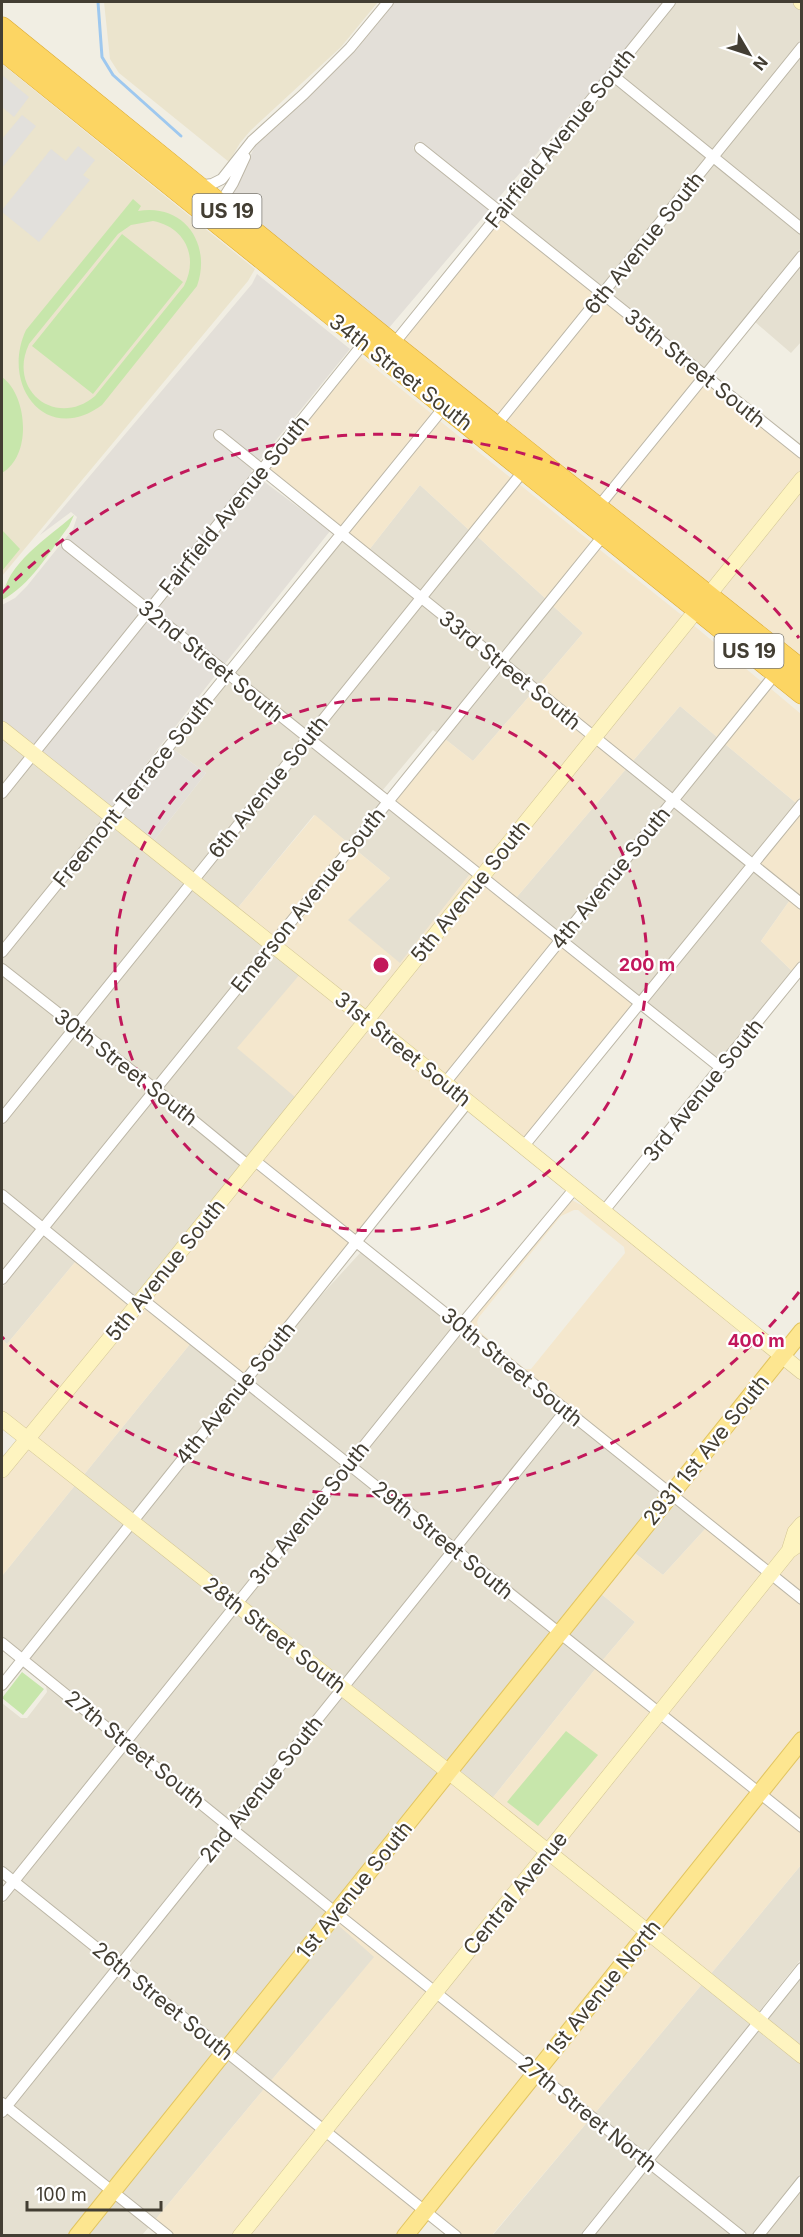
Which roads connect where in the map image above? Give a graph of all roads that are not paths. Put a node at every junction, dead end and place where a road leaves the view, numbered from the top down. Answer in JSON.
{"nodes":[{"id":1,"x":388,"y":2,"type":"edge"},
{"id":2,"x":670,"y":2,"type":"edge"},
{"id":3,"x":2,"y":27,"type":"edge"},
{"id":4,"x":801,"y":47,"type":"edge"},
{"id":5,"x":2,"y":50,"type":"edge"},
{"id":6,"x":611,"y":74,"type":"junction"},
{"id":7,"x":252,"y":141,"type":"junction"},
{"id":8,"x":420,"y":148,"type":"dead end"},
{"id":9,"x":713,"y":157,"type":"junction"},
{"id":10,"x":188,"y":190,"type":"junction"},
{"id":11,"x":219,"y":205,"type":"junction"},
{"id":12,"x":500,"y":212,"type":"junction"},
{"id":13,"x":801,"y":229,"type":"edge"},
{"id":14,"x":801,"y":256,"type":"edge"},
{"id":15,"x":602,"y":294,"type":"junction"},
{"id":16,"x":370,"y":336,"type":"junction"},
{"id":17,"x":387,"y":351,"type":"junction"},
{"id":18,"x":705,"y":376,"type":"junction"},
{"id":19,"x":445,"y":406,"type":"junction"},
{"id":20,"x":491,"y":432,"type":"junction"},
{"id":21,"x":219,"y":435,"type":"dead end"},
{"id":22,"x":801,"y":453,"type":"edge"},
{"id":23,"x":530,"y":463,"type":"junction"},
{"id":24,"x":262,"y":470,"type":"junction"},
{"id":25,"x":801,"y":479,"type":"edge"},
{"id":26,"x":593,"y":514,"type":"junction"},
{"id":27,"x":610,"y":528,"type":"junction"},
{"id":28,"x":341,"y":534,"type":"junction"},
{"id":29,"x":67,"y":545,"type":"dead end"},
{"id":30,"x":421,"y":598,"type":"junction"},
{"id":31,"x":703,"y":602,"type":"junction"},
{"id":32,"x":149,"y":611,"type":"junction"},
{"id":33,"x":501,"y":662,"type":"junction"},
{"id":34,"x":801,"y":670,"type":"edge"},
{"id":35,"x":776,"y":673,"type":"junction"},
{"id":36,"x":228,"y":674,"type":"junction"},
{"id":37,"x":801,"y":694,"type":"edge"},
{"id":38,"x":2,"y":729,"type":"edge"},
{"id":39,"x":594,"y":737,"type":"junction"},
{"id":40,"x":308,"y":738,"type":"junction"},
{"id":41,"x":33,"y":754,"type":"junction"},
{"id":42,"x":2,"y":793,"type":"edge"},
{"id":43,"x":673,"y":801,"type":"junction"},
{"id":44,"x":388,"y":802,"type":"junction"},
{"id":45,"x":801,"y":804,"type":"edge"},
{"id":46,"x":111,"y":817,"type":"junction"},
{"id":47,"x":753,"y":865,"type":"junction"},
{"id":48,"x":482,"y":877,"type":"junction"},
{"id":49,"x":192,"y":881,"type":"junction"},
{"id":50,"x":801,"y":904,"type":"edge"},
{"id":51,"x":560,"y":940,"type":"junction"},
{"id":52,"x":272,"y":945,"type":"junction"},
{"id":53,"x":2,"y":952,"type":"edge"},
{"id":54,"x":801,"y":967,"type":"edge"},
{"id":55,"x":2,"y":969,"type":"edge"},
{"id":56,"x":640,"y":1004,"type":"junction"},
{"id":57,"x":367,"y":1020,"type":"junction"},
{"id":58,"x":75,"y":1028,"type":"junction"},
{"id":59,"x":721,"y":1068,"type":"junction"},
{"id":60,"x":445,"y":1083,"type":"junction"},
{"id":61,"x":155,"y":1089,"type":"junction"},
{"id":62,"x":468,"y":1102,"type":"junction"},
{"id":63,"x":2,"y":1118,"type":"edge"},
{"id":64,"x":523,"y":1147,"type":"junction"},
{"id":65,"x":252,"y":1163,"type":"junction"},
{"id":66,"x":575,"y":1188,"type":"junction"},
{"id":67,"x":2,"y":1196,"type":"edge"},
{"id":68,"x":603,"y":1212,"type":"junction"},
{"id":69,"x":43,"y":1229,"type":"junction"},
{"id":70,"x":356,"y":1242,"type":"junction"},
{"id":71,"x":2,"y":1279,"type":"edge"},
{"id":72,"x":140,"y":1302,"type":"junction"},
{"id":73,"x":461,"y":1325,"type":"junction"},
{"id":74,"x":801,"y":1331,"type":"edge"},
{"id":75,"x":782,"y":1356,"type":"junction"},
{"id":76,"x":801,"y":1372,"type":"edge"},
{"id":77,"x":245,"y":1381,"type":"junction"},
{"id":78,"x":566,"y":1410,"type":"junction"},
{"id":79,"x":2,"y":1419,"type":"edge"},
{"id":80,"x":27,"y":1438,"type":"junction"},
{"id":81,"x":349,"y":1465,"type":"junction"},
{"id":82,"x":2,"y":1470,"type":"edge"},
{"id":83,"x":670,"y":1495,"type":"junction"},
{"id":84,"x":132,"y":1522,"type":"junction"},
{"id":85,"x":801,"y":1524,"type":"edge"},
{"id":86,"x":630,"y":1545,"type":"joint"},
{"id":87,"x":795,"y":1546,"type":"edge"},
{"id":88,"x":454,"y":1549,"type":"junction"},
{"id":89,"x":770,"y":1574,"type":"junction"},
{"id":90,"x":801,"y":1599,"type":"edge"},
{"id":91,"x":236,"y":1604,"type":"junction"},
{"id":92,"x":560,"y":1633,"type":"junction"},
{"id":93,"x":2,"y":1643,"type":"edge"},
{"id":94,"x":22,"y":1659,"type":"junction"},
{"id":95,"x":2,"y":1685,"type":"edge"},
{"id":96,"x":342,"y":1689,"type":"junction"},
{"id":97,"x":659,"y":1712,"type":"junction"},
{"id":98,"x":801,"y":1740,"type":"edge"},
{"id":99,"x":126,"y":1742,"type":"junction"},
{"id":100,"x":449,"y":1772,"type":"junction"},
{"id":101,"x":759,"y":1793,"type":"junction"},
{"id":102,"x":230,"y":1826,"type":"junction"},
{"id":103,"x":801,"y":1827,"type":"edge"},
{"id":104,"x":548,"y":1852,"type":"junction"},
{"id":105,"x":2,"y":1872,"type":"edge"},
{"id":106,"x":14,"y":1881,"type":"junction"},
{"id":107,"x":2,"y":1896,"type":"edge"},
{"id":108,"x":336,"y":1913,"type":"junction"},
{"id":109,"x":648,"y":1932,"type":"junction"},
{"id":110,"x":119,"y":1966,"type":"junction"},
{"id":111,"x":801,"y":1968,"type":"edge"},
{"id":112,"x":435,"y":1993,"type":"junction"},
{"id":113,"x":759,"y":2021,"type":"junction"},
{"id":114,"x":225,"y":2051,"type":"junction"},
{"id":115,"x":801,"y":2056,"type":"edge"},
{"id":116,"x":536,"y":2072,"type":"junction"},
{"id":117,"x":3,"y":2107,"type":"edge"},
{"id":118,"x":324,"y":2131,"type":"junction"},
{"id":119,"x":647,"y":2160,"type":"junction"},
{"id":120,"x":801,"y":2181,"type":"edge"},
{"id":121,"x":112,"y":2193,"type":"junction"},
{"id":122,"x":425,"y":2211,"type":"junction"},
{"id":123,"x":78,"y":2235,"type":"edge"},
{"id":124,"x":168,"y":2235,"type":"edge"},
{"id":125,"x":240,"y":2235,"type":"edge"},
{"id":126,"x":405,"y":2235,"type":"edge"},
{"id":127,"x":456,"y":2235,"type":"edge"},
{"id":128,"x":587,"y":2235,"type":"edge"},
{"id":129,"x":741,"y":2235,"type":"edge"},
{"id":130,"x":758,"y":2235,"type":"edge"}],
"edges":[{"from":1,"to":7,"type":"street"},
{"from":2,"to":6,"type":"street","name":"Fairfield Avenue South"},
{"from":3,"to":10,"type":"highway","name":"34th Street South","number":"US 19"},
{"from":4,"to":9,"type":"street","name":"6th Avenue South"},
{"from":5,"to":10,"type":"highway","name":"34th Street South","number":"US 19"},
{"from":6,"to":9,"type":"street"},
{"from":6,"to":12,"type":"street","name":"Fairfield Avenue South"},
{"from":7,"to":10,"type":"street"},
{"from":7,"to":11,"type":"street"},
{"from":8,"to":12,"type":"street","name":"35th Street South"},
{"from":9,"to":13,"type":"street"},
{"from":9,"to":15,"type":"street","name":"6th Avenue South"},
{"from":10,"to":11,"type":"highway","name":"34th Street South","number":"US 19"},
{"from":10,"to":16,"type":"highway","name":"34th Street South","number":"US 19"},
{"from":11,"to":16,"type":"highway","name":"34th Street South","number":"US 19"},
{"from":12,"to":15,"type":"street","name":"35th Street South"},
{"from":12,"to":17,"type":"street","name":"Fairfield Avenue South"},
{"from":14,"to":18,"type":"street"},
{"from":15,"to":18,"type":"street","name":"35th Street South"},
{"from":15,"to":20,"type":"street","name":"6th Avenue South"},
{"from":16,"to":17,"type":"highway","name":"34th Street South","number":"US 19"},
{"from":16,"to":24,"type":"street","name":"Fairfield Avenue South"},
{"from":17,"to":19,"type":"highway","name":"34th Street South","number":"US 19"},
{"from":17,"to":20,"type":"highway","name":"34th Street South","number":"US 19"},
{"from":18,"to":22,"type":"street","name":"35th Street South"},
{"from":18,"to":26,"type":"street"},
{"from":19,"to":20,"type":"highway","name":"34th Street South","number":"US 19"},
{"from":19,"to":28,"type":"street","name":"Freemont Terrace South"},
{"from":20,"to":23,"type":"highway","name":"34th Street South","number":"US 19"},
{"from":21,"to":24,"type":"street","name":"33rd Street South"},
{"from":23,"to":26,"type":"highway","name":"34th Street South","number":"US 19"},
{"from":23,"to":30,"type":"street","name":"6th Avenue South"},
{"from":24,"to":28,"type":"street","name":"33rd Street South"},
{"from":24,"to":32,"type":"street","name":"Fairfield Avenue South"},
{"from":25,"to":31,"type":"street","name":"5th Avenue South"},
{"from":26,"to":27,"type":"highway","name":"34th Street South","number":"US 19"},
{"from":27,"to":31,"type":"highway","name":"34th Street South","number":"US 19"},
{"from":27,"to":33,"type":"street","name":"Emerson Avenue South"},
{"from":28,"to":30,"type":"street","name":"33rd Street South"},
{"from":28,"to":36,"type":"street","name":"Freemont Terrace South"},
{"from":29,"to":32,"type":"street","name":"32nd Street South"},
{"from":30,"to":33,"type":"street","name":"33rd Street South"},
{"from":30,"to":40,"type":"street","name":"6th Avenue South"},
{"from":31,"to":34,"type":"highway","name":"34th Street South","number":"US 19"},
{"from":31,"to":35,"type":"highway","name":"34th Street South","number":"US 19"},
{"from":31,"to":39,"type":"street","name":"5th Avenue South"},
{"from":32,"to":36,"type":"street","name":"32nd Street South"},
{"from":32,"to":41,"type":"street","name":"Fairfield Avenue South"},
{"from":33,"to":39,"type":"street","name":"33rd Street South"},
{"from":33,"to":44,"type":"street","name":"Emerson Avenue South"},
{"from":35,"to":37,"type":"highway","name":"34th Street South","number":"US 19"},
{"from":35,"to":43,"type":"street","name":"4th Avenue South"},
{"from":36,"to":40,"type":"street","name":"32nd Street South"},
{"from":36,"to":46,"type":"street","name":"Freemont Terrace South"},
{"from":38,"to":41,"type":"street","name":"31st Street South"},
{"from":39,"to":43,"type":"street","name":"33rd Street South"},
{"from":39,"to":48,"type":"street","name":"5th Avenue South"},
{"from":40,"to":44,"type":"street","name":"32nd Street South"},
{"from":40,"to":49,"type":"street","name":"6th Avenue South"},
{"from":41,"to":42,"type":"street","name":"Fairfield Avenue South"},
{"from":41,"to":46,"type":"street","name":"31st Street South"},
{"from":43,"to":47,"type":"street","name":"33rd Street South"},
{"from":43,"to":51,"type":"street","name":"4th Avenue South"},
{"from":44,"to":48,"type":"street","name":"32nd Street South"},
{"from":44,"to":52,"type":"street","name":"Emerson Avenue South"},
{"from":45,"to":47,"type":"street"},
{"from":46,"to":49,"type":"street","name":"31st Street South"},
{"from":46,"to":53,"type":"street","name":"Freemont Terrace South"},
{"from":47,"to":50,"type":"street","name":"33rd Street South"},
{"from":47,"to":56,"type":"street"},
{"from":48,"to":51,"type":"street","name":"32nd Street South"},
{"from":48,"to":57,"type":"street","name":"5th Avenue South"},
{"from":49,"to":52,"type":"street","name":"31st Street South"},
{"from":49,"to":58,"type":"street","name":"6th Avenue South"},
{"from":51,"to":56,"type":"street","name":"32nd Street South"},
{"from":51,"to":60,"type":"street","name":"4th Avenue South"},
{"from":52,"to":57,"type":"street","name":"31st Street South"},
{"from":52,"to":61,"type":"street","name":"Emerson Avenue South"},
{"from":54,"to":59,"type":"street","name":"3rd Avenue South"},
{"from":55,"to":58,"type":"street","name":"30th Street South"},
{"from":56,"to":59,"type":"street","name":"32nd Street South"},
{"from":56,"to":64,"type":"street"},
{"from":57,"to":60,"type":"street","name":"31st Street South"},
{"from":57,"to":65,"type":"street","name":"5th Avenue South"},
{"from":58,"to":61,"type":"street","name":"30th Street South"},
{"from":58,"to":63,"type":"street","name":"6th Avenue South"},
{"from":59,"to":68,"type":"street","name":"3rd Avenue South"},
{"from":60,"to":62,"type":"street","name":"31st Street South"},
{"from":61,"to":65,"type":"street","name":"30th Street South"},
{"from":61,"to":69,"type":"street","name":"Emerson Avenue South"},
{"from":62,"to":64,"type":"street","name":"31st Street South"},
{"from":62,"to":70,"type":"street","name":"4th Avenue South"},
{"from":64,"to":66,"type":"street","name":"31st Street South"},
{"from":65,"to":70,"type":"street","name":"30th Street South"},
{"from":65,"to":72,"type":"street","name":"5th Avenue South"},
{"from":66,"to":68,"type":"street","name":"31st Street South"},
{"from":66,"to":73,"type":"street","name":"3rd Avenue South"},
{"from":67,"to":69,"type":"street","name":"29th Street South"},
{"from":68,"to":75,"type":"street","name":"31st Street South"},
{"from":69,"to":71,"type":"street","name":"Emerson Avenue South"},
{"from":69,"to":72,"type":"street","name":"29th Street South"},
{"from":70,"to":73,"type":"street","name":"30th Street South"},
{"from":70,"to":77,"type":"street","name":"4th Avenue South"},
{"from":72,"to":77,"type":"street","name":"29th Street South"},
{"from":72,"to":80,"type":"street","name":"5th Avenue South"},
{"from":73,"to":78,"type":"street","name":"30th Street South"},
{"from":73,"to":81,"type":"street","name":"3rd Avenue South"},
{"from":74,"to":75,"type":"main road"},
{"from":75,"to":76,"type":"street","name":"31st Street South"},
{"from":75,"to":83,"type":"main road","name":"2931 1st Ave South"},
{"from":77,"to":81,"type":"street","name":"29th Street South"},
{"from":77,"to":84,"type":"street","name":"4th Avenue South"},
{"from":78,"to":83,"type":"street","name":"30th Street South"},
{"from":78,"to":88,"type":"street","name":"2nd Avenue South"},
{"from":79,"to":80,"type":"street","name":"28th Street South"},
{"from":80,"to":82,"type":"street","name":"5th Avenue South"},
{"from":80,"to":84,"type":"street","name":"28th Street South"},
{"from":81,"to":88,"type":"street","name":"29th Street South"},
{"from":81,"to":91,"type":"street","name":"3rd Avenue South"},
{"from":83,"to":86,"type":"main road","name":"2931 1st Ave South"},
{"from":83,"to":89,"type":"street","name":"30th Street South"},
{"from":84,"to":91,"type":"street","name":"28th Street South"},
{"from":84,"to":94,"type":"street","name":"4th Avenue South"},
{"from":85,"to":87,"type":"street","name":"Central Avenue"},
{"from":86,"to":92,"type":"main road","name":"1st Avenue South"},
{"from":87,"to":89,"type":"street","name":"Central Avenue"},
{"from":88,"to":92,"type":"street","name":"29th Street South"},
{"from":88,"to":96,"type":"street","name":"2nd Avenue South"},
{"from":89,"to":90,"type":"street","name":"30th Street South"},
{"from":89,"to":97,"type":"street","name":"Central Avenue"},
{"from":91,"to":96,"type":"street","name":"28th Street South"},
{"from":91,"to":99,"type":"street","name":"3rd Avenue South"},
{"from":92,"to":97,"type":"street","name":"29th Street South"},
{"from":92,"to":100,"type":"main road","name":"1st Avenue South"},
{"from":93,"to":94,"type":"street","name":"27th Street South"},
{"from":94,"to":95,"type":"street","name":"4th Avenue South"},
{"from":94,"to":99,"type":"street","name":"27th Street South"},
{"from":96,"to":100,"type":"street","name":"28th Street South"},
{"from":96,"to":102,"type":"street","name":"2nd Avenue South"},
{"from":97,"to":101,"type":"street","name":"29th Street South"},
{"from":97,"to":104,"type":"street","name":"Central Avenue"},
{"from":98,"to":101,"type":"main road","name":"1st Avenue North"},
{"from":99,"to":102,"type":"street","name":"27th Street South"},
{"from":99,"to":106,"type":"street","name":"3rd Avenue South"},
{"from":100,"to":104,"type":"street","name":"28th Street South"},
{"from":100,"to":108,"type":"main road","name":"1st Avenue South"},
{"from":101,"to":103,"type":"street","name":"29th Street South"},
{"from":101,"to":109,"type":"main road","name":"1st Avenue North"},
{"from":102,"to":108,"type":"street","name":"27th Street South"},
{"from":102,"to":110,"type":"street","name":"2nd Avenue South"},
{"from":104,"to":109,"type":"street","name":"28th Street South"},
{"from":104,"to":112,"type":"street","name":"Central Avenue"},
{"from":105,"to":106,"type":"street","name":"26th Street South"},
{"from":106,"to":107,"type":"street","name":"3rd Avenue South"},
{"from":106,"to":110,"type":"street","name":"26th Street South"},
{"from":108,"to":112,"type":"street","name":"27th Street South"},
{"from":108,"to":114,"type":"main road","name":"1st Avenue South"},
{"from":109,"to":113,"type":"street","name":"28th Street South"},
{"from":109,"to":116,"type":"main road","name":"1st Avenue North"},
{"from":110,"to":114,"type":"street","name":"26th Street South"},
{"from":110,"to":117,"type":"street","name":"2nd Avenue South"},
{"from":111,"to":113,"type":"street"},
{"from":112,"to":116,"type":"street","name":"27th Street North"},
{"from":112,"to":118,"type":"street","name":"Central Avenue"},
{"from":113,"to":115,"type":"street","name":"28th Street South"},
{"from":113,"to":119,"type":"street"},
{"from":114,"to":118,"type":"street","name":"26th Street South"},
{"from":114,"to":121,"type":"main road","name":"1st Avenue South"},
{"from":116,"to":119,"type":"street","name":"27th Street North"},
{"from":116,"to":122,"type":"main road","name":"1st Avenue North"},
{"from":117,"to":121,"type":"street"},
{"from":118,"to":122,"type":"street","name":"26th Street South"},
{"from":118,"to":125,"type":"street","name":"Central Avenue"},
{"from":119,"to":128,"type":"street"},
{"from":119,"to":129,"type":"street","name":"27th Street North"},
{"from":120,"to":130,"type":"street"},
{"from":121,"to":123,"type":"main road","name":"1st Avenue South"},
{"from":121,"to":124,"type":"street"},
{"from":122,"to":126,"type":"main road","name":"1st Avenue North"},
{"from":122,"to":127,"type":"street","name":"26th Street South"}]}
